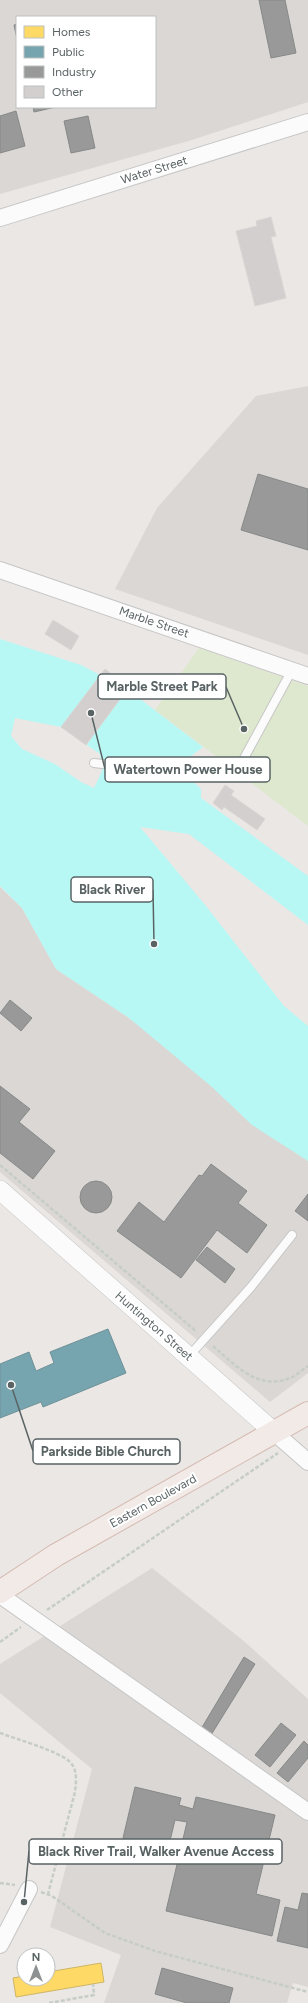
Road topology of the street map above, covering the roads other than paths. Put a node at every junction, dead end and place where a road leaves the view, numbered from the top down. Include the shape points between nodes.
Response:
1 (308, 122) edge
2 (0, 218) edge
3 (0, 570) edge
4 (292, 670) junction
5 (308, 676) edge
6 (94, 763) dead end
7 (0, 1190) edge
8 (292, 1235) dead end
9 (189, 1356) junction
10 (308, 1413) edge
11 (283, 1440) junction
12 (308, 1462) edge
13 (0, 1592) edge
14 (0, 1595) edge
15 (308, 1812) edge
16 (29, 1888) road end
17 (0, 1945) edge

1 - 2 street, Water Street
3 - 4 street, Marble Street
4 - 5 street, Marble Street
4 - 6 lane via 236,773 196,775
7 - 9 street, Huntington Street
8 - 9 lane via 251,1287
9 - 11 street, Huntington Street
10 - 11 main road, Eastern Boulevard
11 - 12 street, Huntington Street
11 - 13 main road, Eastern Boulevard via 56,1555
14 - 15 street
16 - 17 street

